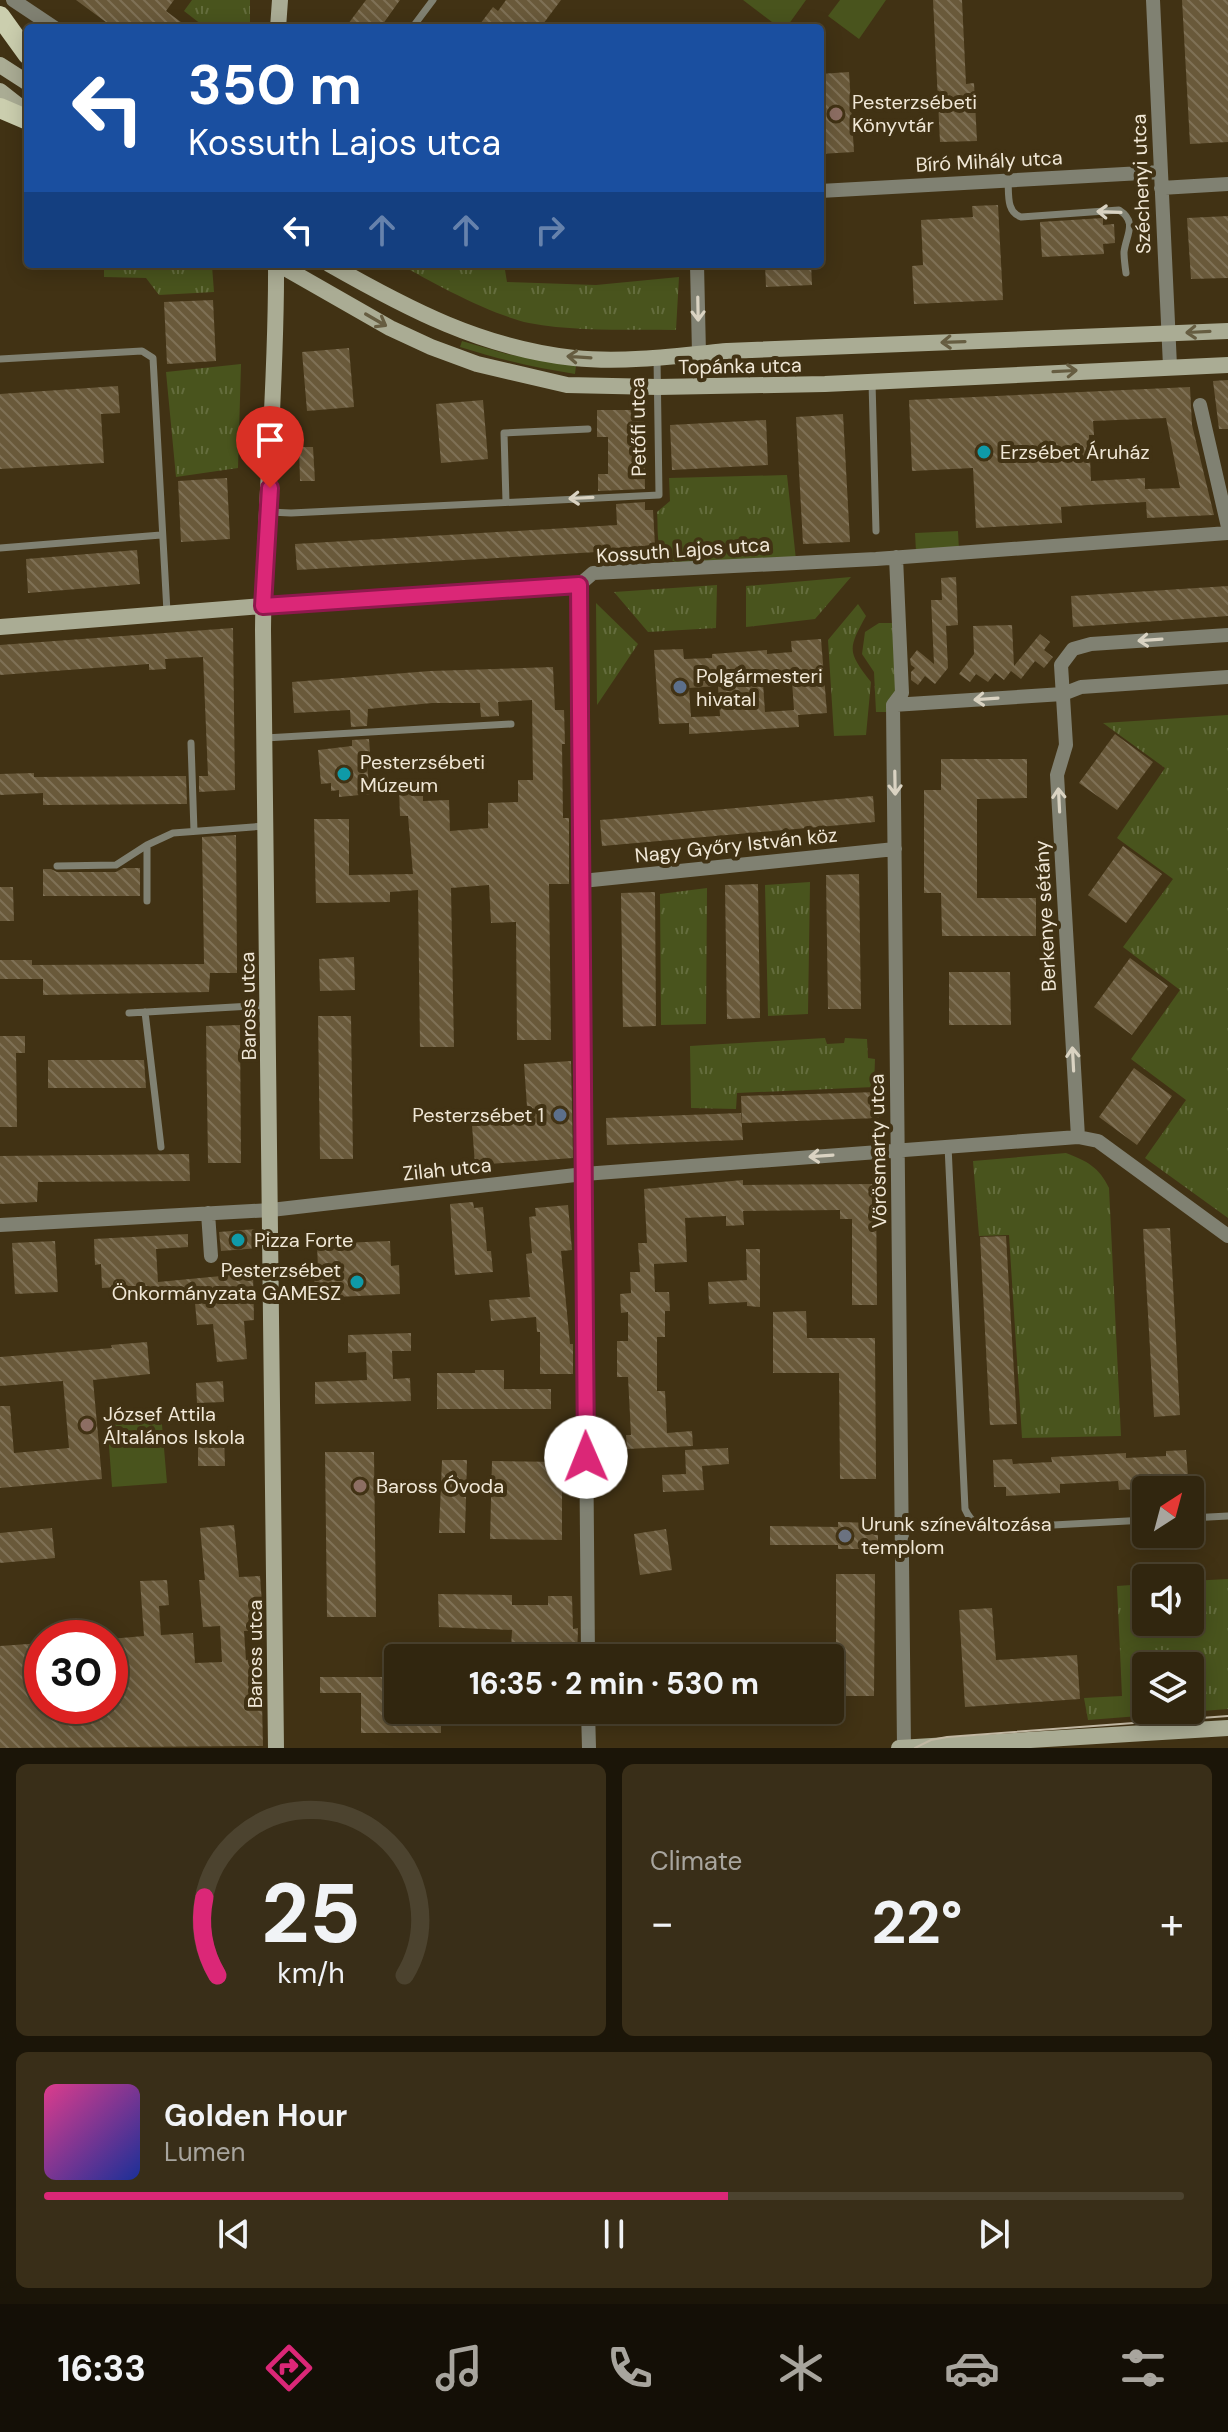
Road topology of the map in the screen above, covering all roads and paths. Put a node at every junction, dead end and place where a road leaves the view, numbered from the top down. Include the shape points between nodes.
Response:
1 (13, 0) edge
2 (280, 0) edge
3 (433, 0) edge
4 (1153, 0) edge
5 (0, 16) edge
6 (49, 24) edge
7 (278, 24) edge
8 (415, 24) edge
9 (24, 49) edge
10 (0, 65) edge
11 (24, 80) edge
12 (0, 91) edge
13 (0, 108) edge
14 (24, 110) edge
15 (24, 118) edge
16 (1160, 172) junction
17 (1008, 180) junction
18 (1228, 184) edge
19 (1161, 188) junction
20 (824, 191) edge
21 (277, 268) edge
22 (284, 268) edge
23 (336, 268) edge
24 (697, 268) edge
25 (1126, 273) dead end
26 (1228, 331) edge
27 (1168, 334) junction
28 (699, 354) junction
29 (657, 358) junction
30 (0, 359) edge
31 (1228, 365) edge
32 (1170, 366) junction
33 (872, 382) junction
34 (658, 387) junction
35 (1200, 405) dead end
36 (588, 429) dead end
37 (506, 502) junction
38 (269, 512) junction
39 (1228, 530) edge
40 (876, 531) dead end
41 (161, 535) junction
42 (0, 548) edge
43 (896, 557) junction
44 (579, 585) junction
45 (263, 606) junction
46 (167, 615) junction
47 (0, 627) edge
48 (1228, 635) edge
49 (1228, 677) edge
50 (1063, 694) junction
51 (893, 705) junction
52 (511, 724) dead end
53 (263, 738) junction
54 (191, 743) dead end
55 (265, 826) junction
56 (194, 831) junction
57 (147, 845) junction
58 (895, 849) junction
59 (57, 866) dead end
60 (582, 881) junction
61 (147, 901) dead end
62 (268, 1005) junction
63 (145, 1012) junction
64 (129, 1013) dead end
65 (1078, 1137) junction
66 (948, 1146) junction
67 (161, 1147) dead end
68 (898, 1150) junction
69 (584, 1174) junction
70 (271, 1210) junction
71 (208, 1213) junction
72 (0, 1225) edge
73 (1228, 1236) edge
74 (211, 1256) dead end
75 (1228, 1516) edge
76 (1204, 1517) edge
77 (1132, 1521) edge
78 (588, 1644) edge
79 (588, 1724) edge
80 (1228, 1728) edge
81 (1069, 1742) edge
82 (276, 1748) edge
83 (589, 1748) edge
84 (902, 1748) edge

1 - 6 street
2 - 7 street
3 - 8 lane
4 - 16 street, Széchenyi utca
5 - 9 main road
10 - 11 street
12 - 14 street
13 - 15 main road
16 - 17 street, Bíró Mihály utca
16 - 19 street, Széchenyi utca
17 - 20 street, Bíró Mihály utca
25 -> 17 lane via 1131,223 1127,216 1119,210 1014,215
18 - 19 street
19 - 27 street, Széchenyi utca
21 - 38 street, Baross utca
22 -> 34 street, Topánka utca via 390,328 477,364 567,385
29 -> 23 street, Topánka utca via 576,358 486,340 453,329
24 -> 28 street
26 -> 27 street, Topánka utca
27 -> 28 street, Topánka utca
27 - 32 street, Széchenyi utca
28 - 29 street, Topánka utca
29 - 34 lane, Petőfi utca
30 - 41 lane via 142,351 153,358
31 - 32 street, Topánka utca
33 -> 32 street, Topánka utca
33 - 34 street, Topánka utca
33 - 40 lane
34 -> 37 lane, Petőfi utca via 659,495
35 - 39 street
36 - 37 lane via 504,433
37 - 38 lane
38 - 45 street, Baross utca
39 - 43 street, Kossuth Lajos utca
41 - 42 lane
41 - 46 lane
43 - 44 street, Kossuth Lajos utca via 593,573
43 - 51 street, Vörösmarty utca via 902,693
44 - 45 street, Kossuth Lajos utca
44 - 60 street
45 - 46 street, Kossuth Lajos utca
45 - 53 street, Baross utca
46 - 47 street, Kossuth Lajos utca
48 -> 50 street, Berkenye sétány via 1073,649 1061,665
49 - 50 street via 1081,687
50 -> 51 street
65 -> 50 street, Berkenye sétány via 1057,775 1066,745
51 -> 58 street, Vörösmarty utca
52 - 53 lane
53 - 55 street, Baross utca
54 - 56 lane
55 - 56 lane
55 - 62 street, Baross utca
56 - 57 lane via 173,833
57 - 59 lane via 116,865
57 - 61 lane
58 - 60 street, Nagy Győry István köz
58 - 68 street, Vörösmarty utca
60 - 69 street
62 - 63 lane
62 - 70 street, Baross utca
63 - 64 lane
63 - 67 lane
65 - 66 street, Zilah utca
65 - 73 street via 1098,1141
66 - 68 street, Zilah utca
66 - 77 lane via 965,1509 970,1520 998,1528
68 -> 69 street, Zilah utca
68 - 84 street, Vörösmarty utca
69 - 70 street, Zilah utca
69 - 78 street
70 - 71 street, Zilah utca
70 - 82 street, Baross utca
71 - 72 street, Zilah utca
71 - 74 street
75 - 76 lane
79 - 83 street
80 - 81 street
81 - 84 street

